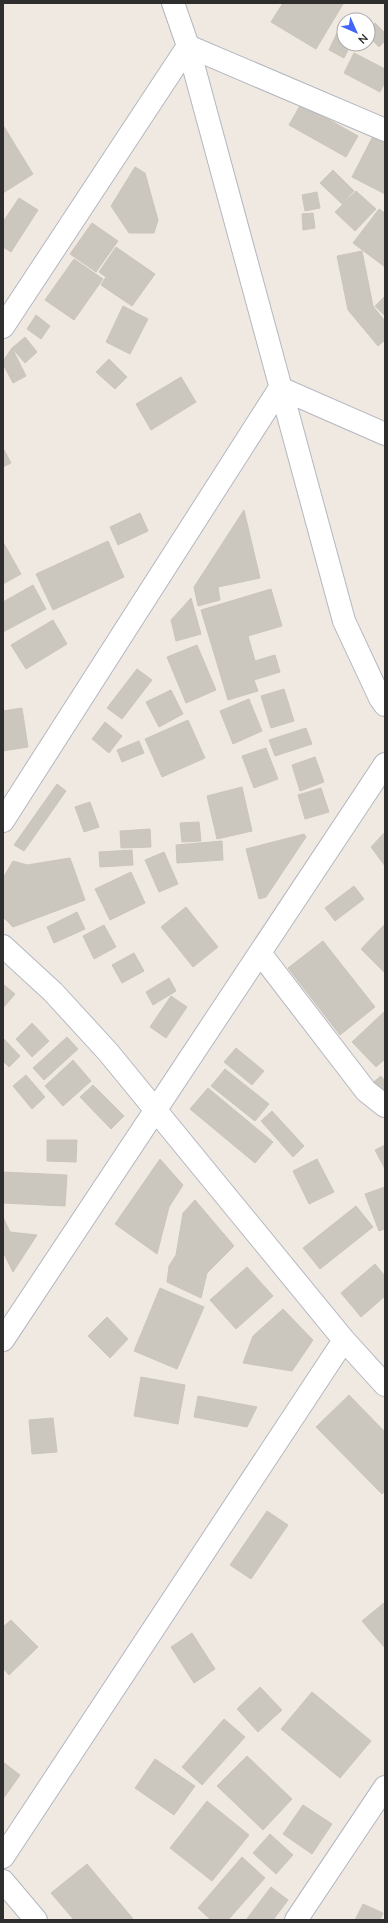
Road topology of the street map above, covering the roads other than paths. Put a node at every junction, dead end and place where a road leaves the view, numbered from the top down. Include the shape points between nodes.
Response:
1 (173, 3) edge
2 (188, 46) junction
3 (385, 130) edge
4 (3, 327) edge
5 (280, 388) junction
6 (385, 434) edge
7 (385, 705) edge
8 (385, 764) edge
9 (3, 821) edge
10 (3, 946) edge
11 (260, 953) junction
12 (385, 1106) edge
13 (156, 1109) junction
14 (3, 1340) edge
15 (344, 1340) junction
16 (385, 1385) edge
17 (385, 1787) edge
18 (3, 1857) edge
19 (3, 1881) edge
20 (36, 1920) edge
21 (296, 1920) edge

1 - 2 street
2 - 3 street
2 - 4 street
2 - 5 street
5 - 6 street
5 - 7 street via 344,621
5 - 9 street
8 - 11 street
10 - 13 street via 53,992
11 - 12 street via 366,1091
11 - 13 street
13 - 14 street
13 - 15 street
15 - 16 street
15 - 18 street
17 - 21 street
19 - 20 street

